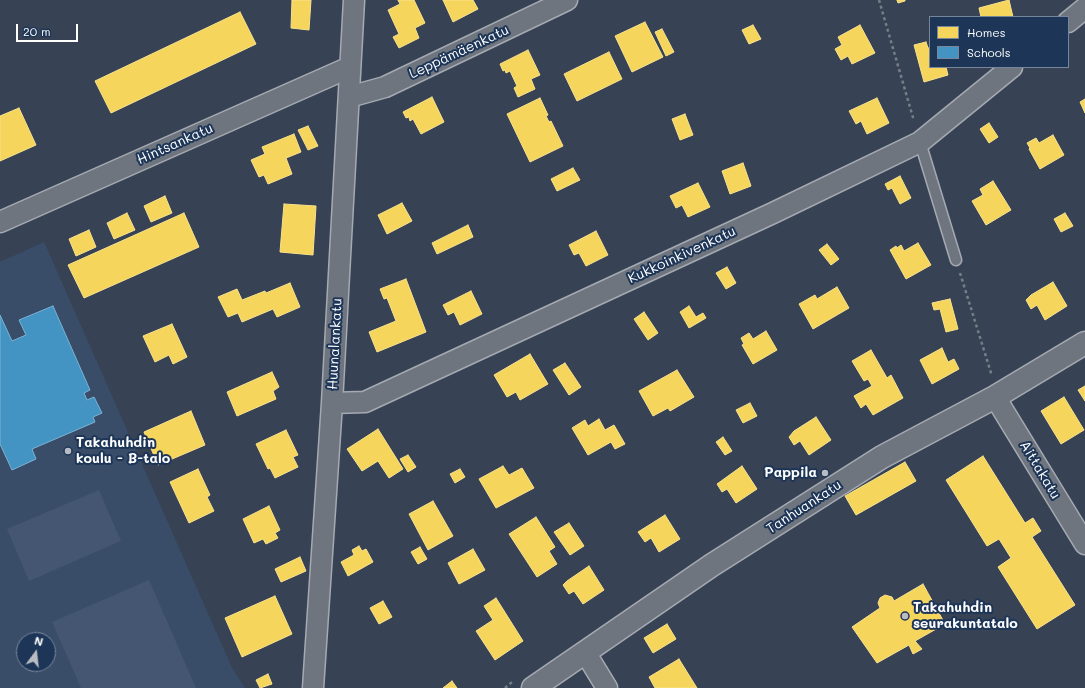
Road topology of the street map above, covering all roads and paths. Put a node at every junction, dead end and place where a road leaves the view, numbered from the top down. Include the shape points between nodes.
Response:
1 (354, 0) edge
2 (567, 0) edge
3 (879, 0) edge
4 (1085, 8) edge
5 (1069, 21) edge
6 (350, 67) junction
7 (1011, 68) edge
8 (349, 97) junction
9 (920, 142) junction
10 (0, 222) edge
11 (956, 260) joint
12 (1085, 343) edge
13 (996, 396) junction
14 (332, 403) junction
15 (1085, 544) edge
16 (585, 652) junction
17 (313, 688) edge
18 (533, 688) edge
19 (607, 688) edge

1 - 6 street, Huunalankatu
2 - 8 street, Leppämäenkatu via 385,87
3 - 9 path
4 - 5 street
6 - 8 street, Huunalankatu
6 - 10 street, Hintsankatu
7 - 9 street, Kukkoinkivenkatu
8 - 14 street, Huunalankatu
9 - 11 lane
9 - 14 street, Kukkoinkivenkatu via 774,213 365,402
11 - 13 path
12 - 13 street, Tanhuankatu
13 - 15 street, Aittakatu
13 - 16 street, Tanhuankatu via 882,456 712,565
14 - 17 street, Huunalankatu
16 - 18 street, Tanhuankatu
16 - 19 street

